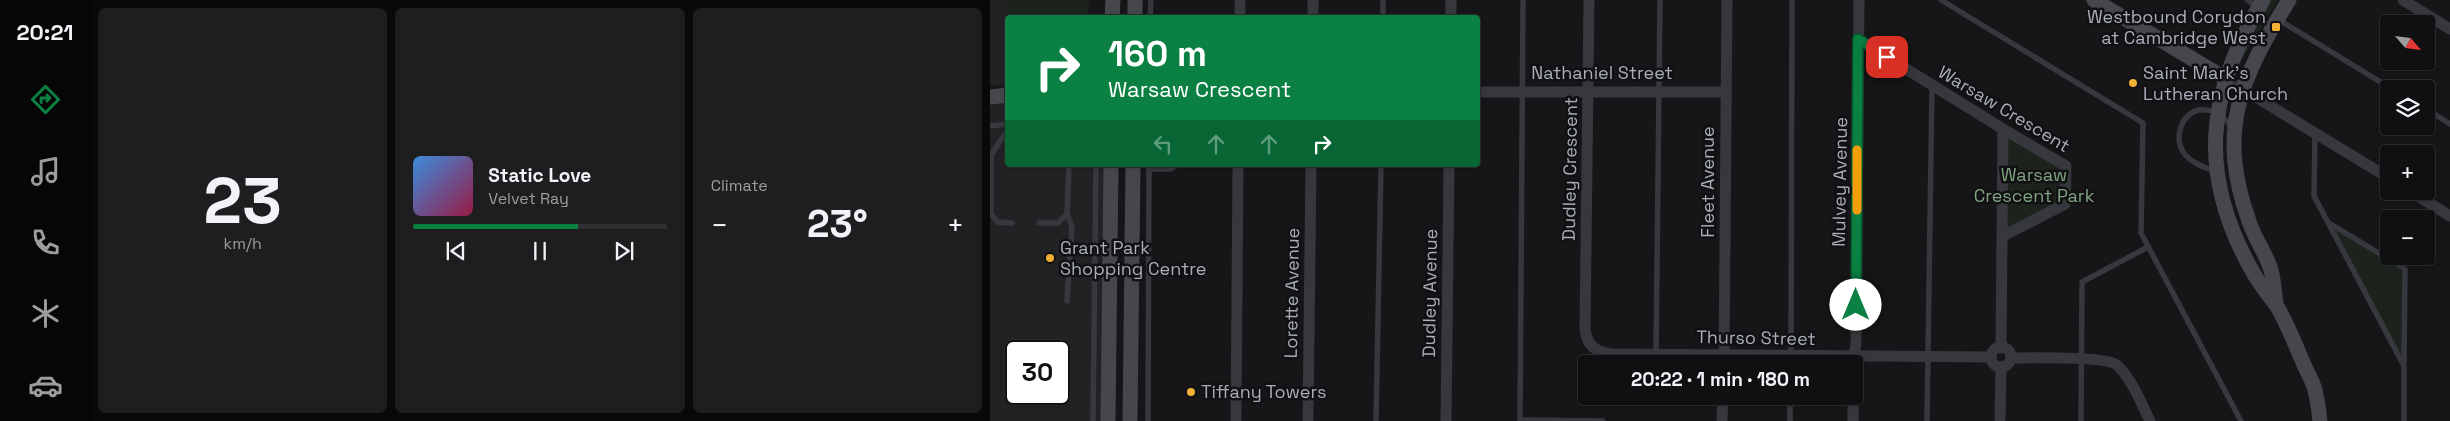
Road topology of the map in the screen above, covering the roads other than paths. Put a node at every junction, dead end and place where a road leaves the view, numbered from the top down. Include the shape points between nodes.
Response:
1 (1113, 0) edge
2 (1135, 0) edge
3 (1151, 0) edge
4 (1240, 0) edge
5 (1313, 0) edge
6 (1383, 0) edge
7 (1451, 0) edge
8 (1523, 0) edge
9 (1589, 0) edge
10 (1660, 0) edge
11 (1727, 0) edge
12 (1792, 0) edge
13 (1859, 0) edge
14 (1941, 0) edge
15 (2094, 0) edge
16 (2289, 0) edge
17 (2403, 0) edge
18 (2257, 2) edge
19 (1112, 15) edge
20 (1135, 15) edge
21 (1150, 15) edge
22 (1240, 15) edge
23 (1313, 15) edge
24 (1383, 15) edge
25 (1451, 15) edge
26 (2278, 19) junction
27 (2450, 29) edge
28 (1858, 39) junction
29 (2226, 79) junction
30 (2380, 82) edge
31 (1932, 86) junction
32 (2242, 89) junction
33 (1480, 92) edge
34 (1522, 92) junction
35 (1588, 92) junction
36 (1658, 92) junction
37 (1726, 92) junction
38 (1005, 95) edge
39 (990, 96) edge
40 (2217, 111) junction
41 (2435, 115) edge
42 (1005, 124) edge
43 (2450, 124) edge
44 (990, 126) edge
45 (2003, 129) junction
46 (2234, 130) junction
47 (2315, 133) junction
48 (1005, 134) edge
49 (1069, 167) edge
50 (1096, 167) edge
51 (1111, 167) edge
52 (1133, 167) edge
53 (1149, 167) edge
54 (1174, 167) edge
55 (1238, 167) edge
56 (1311, 167) edge
57 (1381, 167) edge
58 (1449, 167) edge
59 (2216, 172) junction
60 (2380, 173) edge
61 (2424, 200) edge
62 (1067, 214) junction
63 (2450, 216) edge
64 (2327, 222) junction
65 (1012, 223) dead end
66 (1039, 223) dead end
67 (2003, 236) junction
68 (2148, 247) junction
69 (1067, 301) dead end
70 (2277, 307) junction
71 (1587, 339) joint
72 (2001, 348) junction
73 (1656, 354) junction
74 (1670, 355) edge
75 (1724, 355) edge
76 (1791, 355) edge
77 (1854, 355) edge
78 (1928, 358) junction
79 (1991, 358) junction
80 (2010, 358) junction
81 (1863, 360) edge
82 (2082, 360) junction
83 (2404, 366) junction
84 (2001, 367) junction
85 (1723, 405) edge
86 (1790, 405) edge
87 (1853, 405) edge
88 (1520, 420) edge
89 (1093, 421) edge
90 (1108, 421) edge
91 (1130, 421) edge
92 (1148, 421) edge
93 (1236, 421) edge
94 (1308, 421) edge
95 (1376, 421) edge
96 (1446, 421) edge
97 (1602, 421) edge
98 (1722, 421) edge
99 (1790, 421) edge
100 (1853, 421) edge
101 (1927, 421) edge
102 (2000, 421) edge
103 (2081, 421) edge
104 (2150, 421) edge
105 (2241, 421) edge
106 (2320, 421) edge
107 (2404, 421) edge

1 - 19 main road
2 - 20 main road
3 - 21 lane
4 - 22 street
5 - 23 street
6 - 24 lane
7 - 25 street
8 - 34 lane
9 - 35 street, Dudley Crescent
10 - 36 lane
11 - 37 street, Fleet Avenue
12 - 76 lane
13 - 28 street, Mulvey Avenue
14 - 68 lane via 2143,123 2141,233
15 - 29 main road
16 - 26 main road
17 - 27 street
18 - 29 main road
26 - 30 lane
26 - 32 main road
28 - 31 street, Warsaw Crescent
28 - 77 street, Mulvey Avenue
29 - 32 street
29 - 40 main road
31 - 45 street, Warsaw Crescent
31 - 78 lane
32 - 46 main road
32 - 47 street
33 - 34 street, Nathaniel Street
34 - 35 street, Nathaniel Street
34 - 88 lane
35 - 36 street, Nathaniel Street
35 - 71 street, Dudley Crescent
36 - 37 street, Nathaniel Street
36 - 73 lane
37 - 75 street, Fleet Avenue
38 - 39 main road
40 - 46 lane
40 - 59 main road
40 - 59 lane via 2198,110 2187,116 2179,131 2184,153 2198,165
41 - 43 lane
42 - 44 lane
45 - 67 street
45 - 67 street, Warsaw Crescent via 2066,166 2065,204
46 - 70 main road via 2234,169 2249,222 2270,268
47 - 60 street
47 - 64 lane via 2314,196
48 - 65 lane via 991,155 991,214 998,222
49 - 62 lane
50 - 89 lane
51 - 90 main road
52 - 91 main road
53 - 54 lane
53 - 92 lane
55 - 93 street
56 - 94 street, Lorette Avenue
57 - 95 lane
58 - 96 street, Dudley Avenue
59 - 70 main road via 2232,229 2254,275
61 - 63 street
62 - 66 lane via 1058,223
62 - 69 lane via 1072,226
64 - 83 lane
64 - 83 lane via 2405,269
67 - 72 street
68 - 82 lane via 2082,282
68 - 105 lane
70 - 106 main road via 2316,393
71 - 73 street, Thurso Street via 1605,354
72 - 79 street via 1995,350
72 - 80 street via 2007,350
73 - 74 street, Thurso Street
78 - 79 street, Thurso Street
78 - 81 street, Thurso Street
78 - 101 lane
79 - 84 street
80 - 82 street
80 - 84 street
82 - 103 lane
82 - 104 street via 2108,360 2115,364 2129,381
83 - 107 lane
84 - 102 street
85 - 98 street
86 - 99 lane
87 - 100 street
88 - 97 lane

